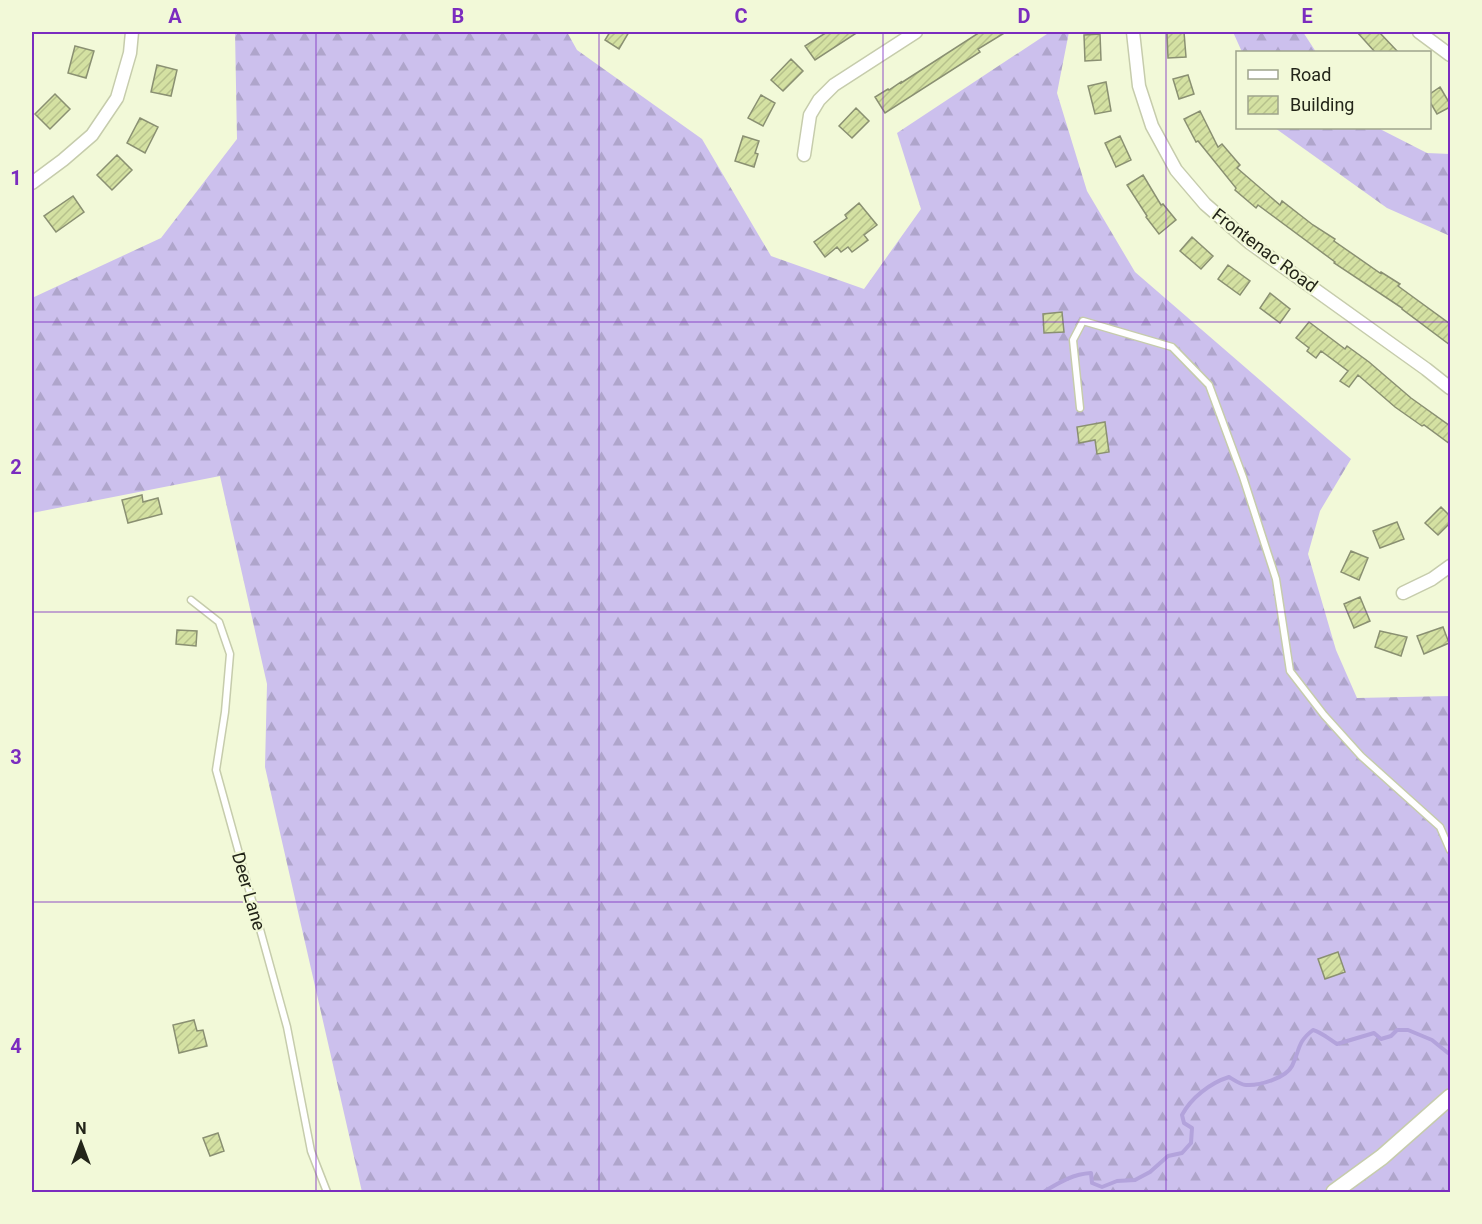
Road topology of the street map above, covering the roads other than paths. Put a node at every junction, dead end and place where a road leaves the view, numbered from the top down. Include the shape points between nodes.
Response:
1 (132, 32) edge
2 (916, 32) edge
3 (1133, 32) edge
4 (1419, 32) edge
5 (1450, 55) edge
6 (804, 155) dead end
7 (32, 183) edge
8 (1450, 388) edge
9 (1080, 408) dead end
10 (1450, 566) edge
11 (1403, 593) dead end
12 (191, 600) dead end
13 (1450, 850) edge
14 (1450, 1097) edge
15 (327, 1192) edge
16 (1334, 1192) edge

1 - 7 street via 117,98 92,135
2 - 6 street via 834,84 819,100 810,115
3 - 8 street, Frontenac Road via 1139,86 1152,126 1176,170 1205,204 1250,243
4 - 5 street
9 - 13 lane via 1073,340 1083,321 1172,347 1209,385 1276,579 1290,671 1361,756 1440,827
10 - 11 street
12 - 15 lane, Deer Lane via 219,622 230,654 216,770 287,1027 311,1151
14 - 16 street via 1382,1157

